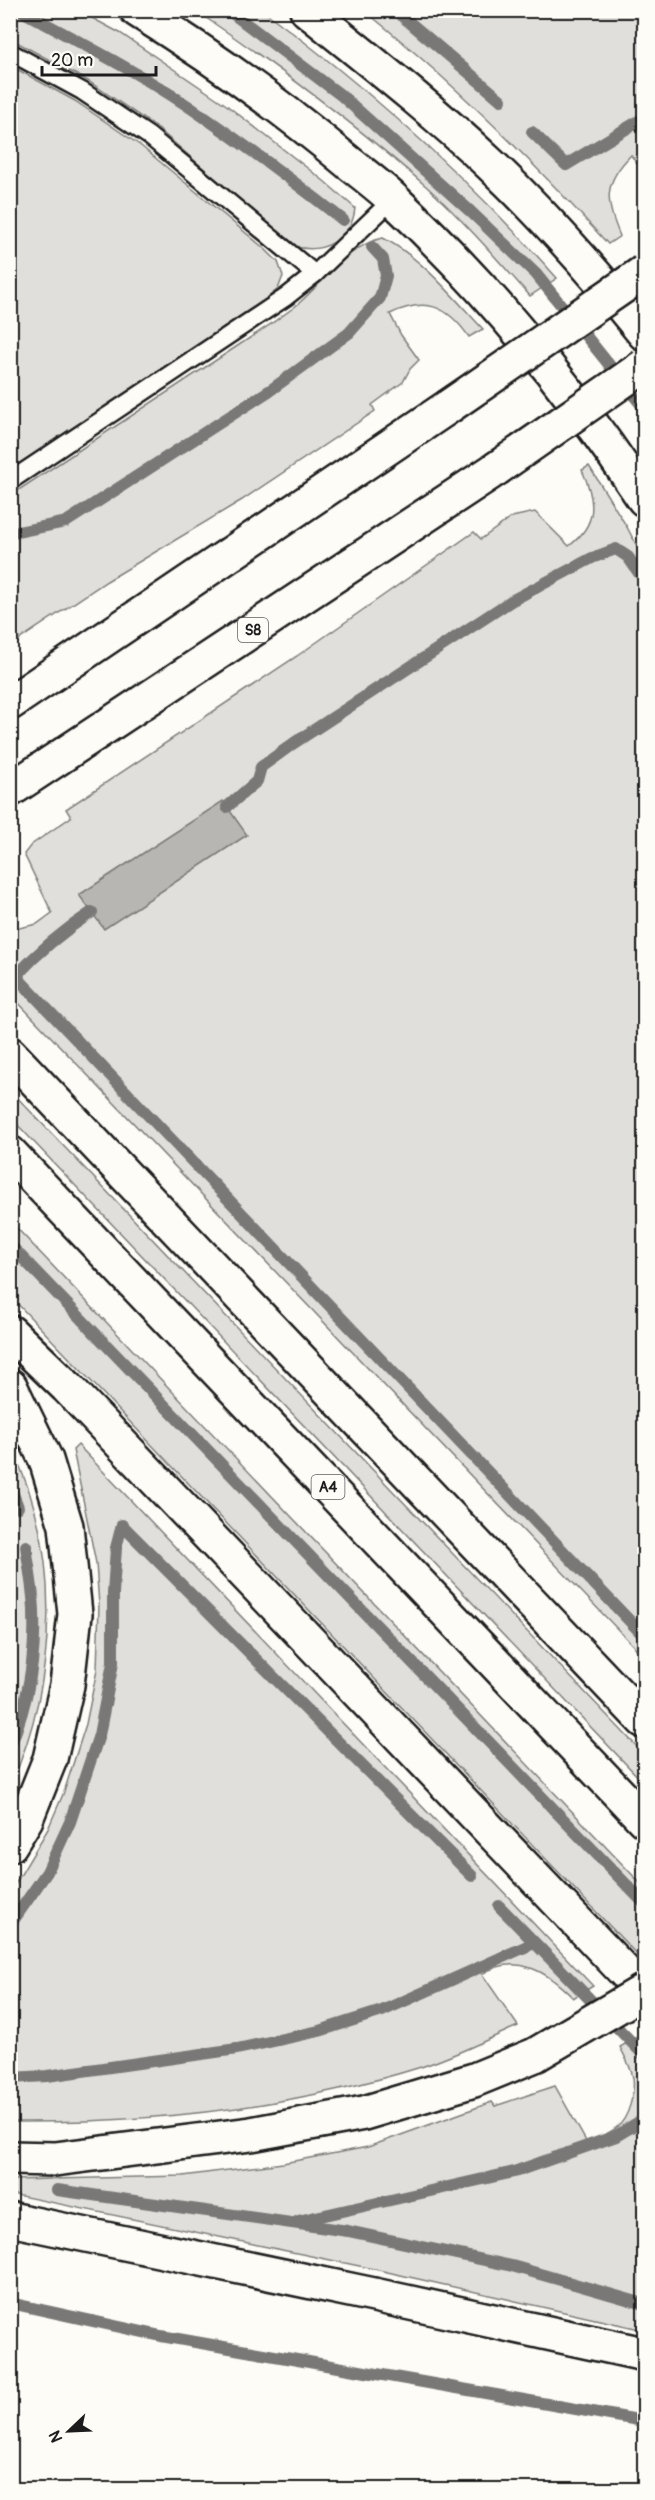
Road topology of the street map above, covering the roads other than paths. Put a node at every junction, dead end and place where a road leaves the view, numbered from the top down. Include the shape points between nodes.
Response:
1 (137, 10) edge
2 (307, 10) edge
3 (10, 52) edge
4 (393, 199) junction
5 (645, 272) edge
6 (315, 274) junction
7 (645, 333) edge
8 (645, 366) edge
9 (10, 481) edge
10 (645, 498) edge
11 (10, 703) edge
12 (10, 790) edge
13 (10, 1054) edge
14 (10, 1153) edge
15 (10, 1332) edge
16 (10, 1386) edge
17 (645, 1720) edge
18 (645, 1820) edge
19 (10, 1845) edge
20 (645, 1992) edge
21 (10, 2158) edge
22 (10, 2219) edge
23 (645, 2354) edge

1 - 4 highway via 261,94
2 - 7 highway via 490,164
3 - 6 lane via 82,91 149,136
4 - 6 lane
4 - 10 highway via 507,317
5 - 11 highway, bridge
6 - 9 lane
8 - 12 highway, S8, bridge
13 - 17 highway
14 - 18 highway, A4
15 - 20 highway via 76,1396
16 - 19 highway via 46,1460 66,1526 75,1614 67,1685 50,1759 26,1819
20 - 21 highway, bridge via 535,2055 474,2080 364,2113 240,2135 55,2159
22 - 23 highway

